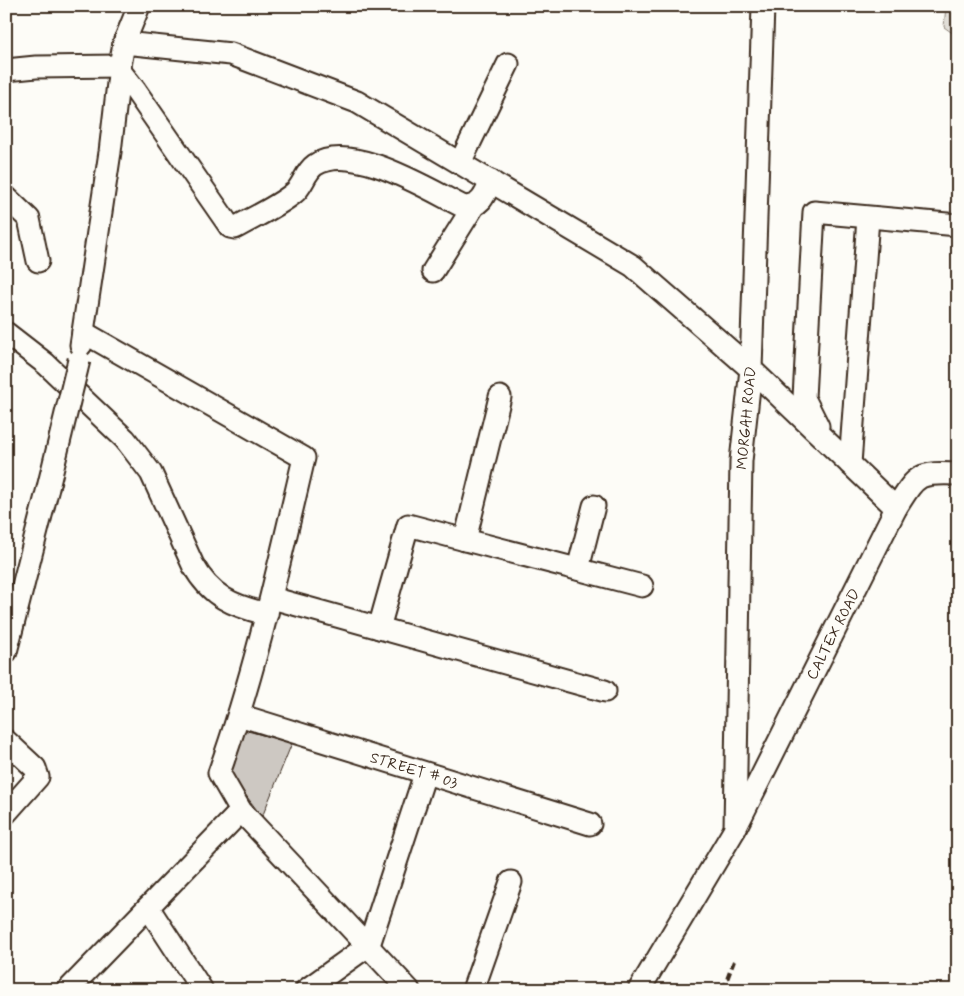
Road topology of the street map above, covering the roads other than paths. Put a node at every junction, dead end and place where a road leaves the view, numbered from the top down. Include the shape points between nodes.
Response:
1 (139, 6) edge
2 (763, 6) edge
3 (124, 43) junction
4 (508, 64) dead end
5 (120, 69) junction
6 (6, 70) edge
7 (460, 163) junction
8 (491, 181) junction
9 (6, 197) edge
10 (473, 207) junction
11 (868, 218) junction
12 (958, 225) edge
13 (38, 261) dead end
14 (433, 271) dead end
15 (83, 332) junction
16 (6, 333) edge
17 (751, 369) junction
18 (500, 397) dead end
19 (825, 440) junction
20 (850, 464) junction
21 (958, 474) edge
22 (594, 506) dead end
23 (896, 508) junction
24 (465, 540) junction
25 (578, 570) junction
26 (642, 586) dead end
27 (270, 606) junction
28 (379, 628) junction
29 (6, 652) edge
30 (604, 692) dead end
31 (240, 715) junction
32 (6, 742) edge
33 (425, 774) junction
34 (241, 810) junction
35 (6, 813) edge
36 (590, 824) dead end
37 (735, 829) junction
38 (512, 882) dead end
39 (148, 907) junction
40 (368, 945) junction
41 (68, 990) edge
42 (202, 990) edge
43 (306, 990) edge
44 (410, 990) edge
45 (473, 990) edge
46 (639, 990) edge

1 - 3 street
2 - 17 street, MORGAH ROAD
3 - 5 street
3 - 7 street via 231,54 357,102
4 - 7 street
5 - 6 street via 36,67
5 - 10 street via 230,227 235,228 296,192 306,174 326,159 359,160 464,207
5 - 15 street
7 - 8 street
8 - 10 street via 482,201
8 - 17 street via 634,266
9 - 13 street via 28,219
10 - 14 street
11 - 12 street
11 - 19 street via 814,212 804,398
11 - 20 street
15 - 27 street via 304,458
15 - 29 street, bridge via 79,360
16 - 27 street via 46,364 125,439 151,473 193,565 212,591 238,607
17 - 19 street
17 - 37 street, MORGAH ROAD via 741,461
18 - 24 street
19 - 20 street
20 - 23 street
21 - 23 street, CALTEX ROAD via 932,473 914,481
22 - 25 street
23 - 37 street, CALTEX ROAD
24 - 25 street
24 - 28 street via 408,525
25 - 26 street
27 - 28 street
27 - 31 street
28 - 30 street
31 - 33 street, STREET # 03
31 - 34 street via 219,773
32 - 35 street via 35,768 38,777
33 - 36 street, STREET # 03
33 - 40 street
34 - 39 street
34 - 40 street
37 - 46 street, CALTEX ROAD
38 - 45 street
39 - 41 street
39 - 42 street
40 - 43 street
40 - 44 street

